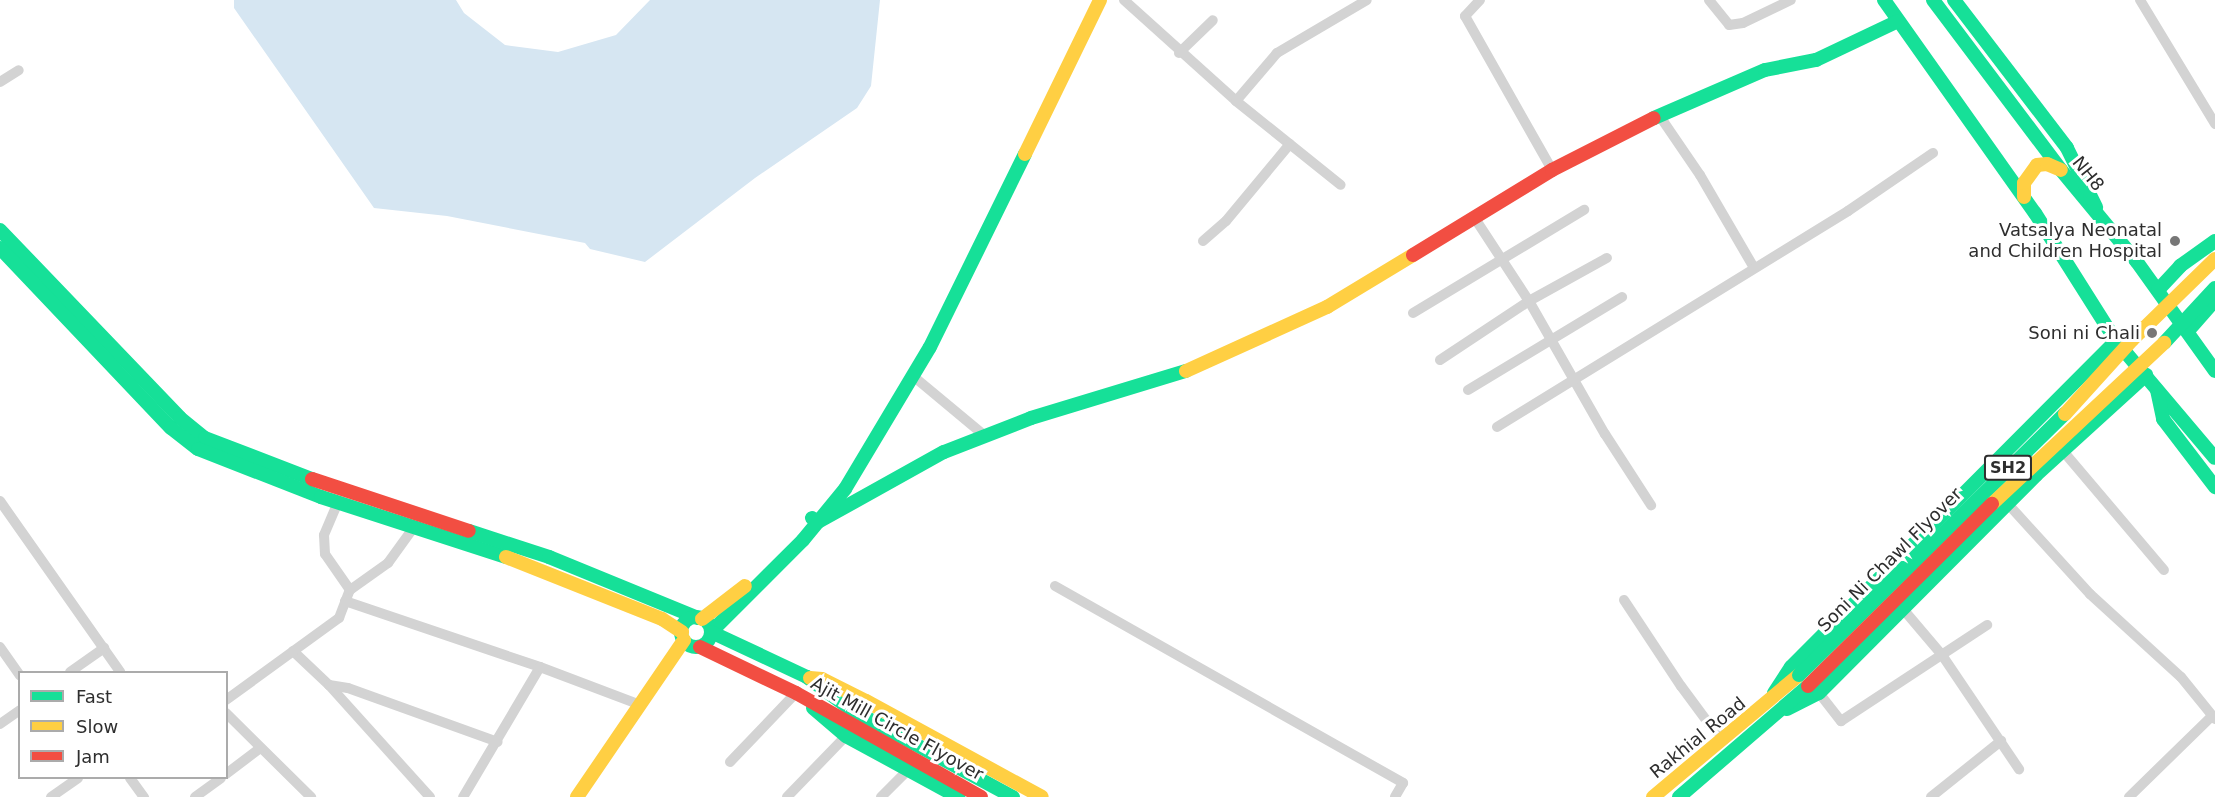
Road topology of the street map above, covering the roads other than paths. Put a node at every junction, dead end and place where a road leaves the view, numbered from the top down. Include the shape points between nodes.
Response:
1 (1091, 0) edge
2 (1100, 0) edge
3 (1124, 0) edge
4 (1367, 0) edge
5 (1480, 0) edge
6 (1709, 0) edge
7 (1791, 0) edge
8 (1884, 0) edge
9 (1933, 0) edge
10 (1954, 0) edge
11 (2140, 0) edge
12 (1213, 20) dead end
13 (1898, 21) junction
14 (1179, 53) junction
15 (19, 70) dead end
16 (0, 81) edge
17 (1236, 101) junction
18 (1659, 115) junction
19 (2215, 124) edge
20 (1290, 144) junction
21 (1933, 153) dead end
22 (1552, 170) junction
23 (2061, 171) junction
24 (1341, 185) dead end
25 (2024, 197) junction
26 (1584, 210) dead end
27 (1474, 217) junction
28 (2103, 221) junction
29 (0, 230) edge
30 (1203, 241) dead end
31 (2215, 241) edge
32 (0, 248) edge
33 (1607, 258) dead end
34 (1503, 259) junction
35 (2215, 259) edge
36 (1754, 266) junction
37 (2215, 288) edge
38 (2158, 290) junction
39 (1622, 297) dead end
40 (2215, 300) edge
41 (1529, 301) junction
42 (1413, 313) dead end
43 (2188, 331) junction
44 (1551, 338) junction
45 (2116, 341) junction
46 (2201, 350) junction
47 (1440, 360) dead end
48 (2215, 360) edge
49 (2215, 371) edge
50 (2146, 375) junction
51 (913, 376) junction
52 (1574, 380) junction
53 (1468, 390) dead end
54 (2157, 390) junction
55 (1497, 427) dead end
56 (985, 436) junction
57 (2063, 451) junction
58 (2215, 458) edge
59 (2215, 487) edge
60 (0, 501) edge
61 (338, 502) junction
62 (2008, 504) junction
63 (1651, 505) dead end
64 (4, 515) edge
65 (815, 520) junction
66 (414, 527) junction
67 (2164, 570) dead end
68 (1055, 586) dead end
69 (350, 590) junction
70 (1624, 600) dead end
71 (345, 602) junction
72 (1903, 609) junction
73 (700, 618) junction
74 (1987, 625) dead end
75 (711, 632) junction
76 (689, 641) junction
77 (0, 647) edge
78 (104, 648) junction
79 (293, 651) junction
80 (1942, 655) junction
81 (540, 667) junction
82 (71, 671) edge
83 (119, 671) edge
84 (18, 673) edge
85 (807, 677) junction
86 (329, 685) junction
87 (1809, 685) junction
88 (796, 693) junction
89 (228, 699) edge
90 (638, 704) junction
91 (1770, 710) junction
92 (18, 711) edge
93 (228, 715) edge
94 (2214, 717) edge
95 (0, 724) edge
96 (846, 736) junction
97 (1725, 739) junction
98 (2001, 741) junction
99 (498, 742) junction
100 (259, 749) junction
101 (730, 762) dead end
102 (2019, 769) dead end
103 (909, 770) junction
104 (228, 772) edge
105 (75, 779) edge
106 (131, 779) edge
107 (218, 779) edge
108 (959, 792) edge
109 (51, 797) edge
110 (144, 797) edge
111 (195, 797) edge
112 (311, 797) edge
113 (430, 797) edge
114 (464, 797) edge
115 (577, 797) edge
116 (587, 797) edge
117 (787, 797) edge
118 (880, 797) edge
119 (981, 797) edge
120 (1013, 797) edge
121 (1042, 797) edge
122 (1395, 797) edge
123 (1653, 797) edge
124 (1679, 797) edge
125 (1931, 797) edge
126 (2128, 797) edge

1 - 65 main road via 923,343
2 - 51 main road
3 - 14 street
4 - 17 street via 1277,53
5 - 22 street via 1465,16
6 - 7 street via 1729,25 1743,23
8 - 13 main road
9 - 23 main road, NH8
10 - 28 main road via 2067,148
11 - 19 street
12 - 14 street
13 - 18 main road via 1816,60 1765,70
13 - 25 main road
14 - 17 street
15 - 16 street
17 - 20 street
18 - 22 main road
18 - 36 street
20 - 24 street
20 - 30 street via 1226,220
21 - 36 street via 1848,212
22 - 27 main road
23 - 25 main road via 2047,164 2037,165 2024,183
23 - 28 main road, NH8
25 - 45 main road
26 - 34 street
27 - 34 street
27 - 56 main road via 1327,307 1232,351 1164,380 1031,418
28 - 38 main road, NH8
29 - 73 main road via 180,418 205,438 325,484 549,557
31 - 38 main road via 2180,266
32 - 61 main road via 171,428 198,449
33 - 41 street
34 - 41 street
34 - 42 street
35 - 87 main road, Soni Ni Chawl Flyover / SH2, bridge via 2132,340
36 - 52 street
37 - 87 main road, Soni Ni Chawl Flyover / SH2, bridge via 2148,361 2046,450
38 - 43 main road, NH8
39 - 44 street
40 - 43 main road
41 - 44 street
41 - 47 street
43 - 46 main road, NH8
44 - 52 street
44 - 53 street
45 - 50 main road
45 - 91 main road via 2096,366 1791,667
46 - 48 main road
46 - 49 main road, NH8
50 - 54 main road
50 - 57 main road
51 - 56 street
51 - 65 main road via 845,489
52 - 55 street
52 - 63 street
54 - 58 main road
54 - 59 main road via 2163,419
56 - 65 main road via 934,457
57 - 62 main road
57 - 67 street
60 - 64 street
61 - 66 main road
61 - 69 street via 324,535 325,554
62 - 72 main road
62 - 94 street via 2090,594 2181,677
64 - 78 street
65 - 73 main road via 737,593
65 - 75 main road
66 - 69 street via 388,563
66 - 76 main road via 613,596 662,619
68 - 122 street via 1403,783
69 - 71 street
70 - 97 street via 1688,695
71 - 79 street via 339,618
71 - 81 street
72 - 80 street
72 - 87 main road
73 - 75 main road
73 - 76 main road via 687,621
74 - 80 street
75 - 76 main road via 708,641
75 - 85 main road
76 - 88 main road
76 - 90 main road
76 - 116 main road
77 - 84 street
78 - 82 street
78 - 83 street
79 - 86 street
79 - 89 street
80 - 87 street via 1841,721
80 - 98 street
81 - 90 street
81 - 99 street
85 - 120 main road, Ajit Mill Circle Flyover via 852,710
85 - 121 main road via 822,679 866,701
86 - 99 street via 348,688
86 - 113 street
87 - 91 main road, Soni Ni Chawl Flyover / SH2
88 - 96 main road
88 - 101 street
88 - 108 main road, Ajit Mill Circle Flyover
90 - 115 main road
91 - 97 main road, Rakhial Road / SH2
91 - 124 main road, Rakhial Road / SH2 via 1736,752
92 - 95 street
93 - 100 street
94 - 126 street
96 - 103 main road
96 - 117 street
97 - 123 main road, Rakhial Road / SH2
98 - 102 street
98 - 125 street
99 - 114 street
100 - 104 street
100 - 112 street
103 - 108 main road
103 - 118 street
105 - 109 street
106 - 110 street
107 - 111 street
108 - 119 main road, Ajit Mill Circle Flyover

